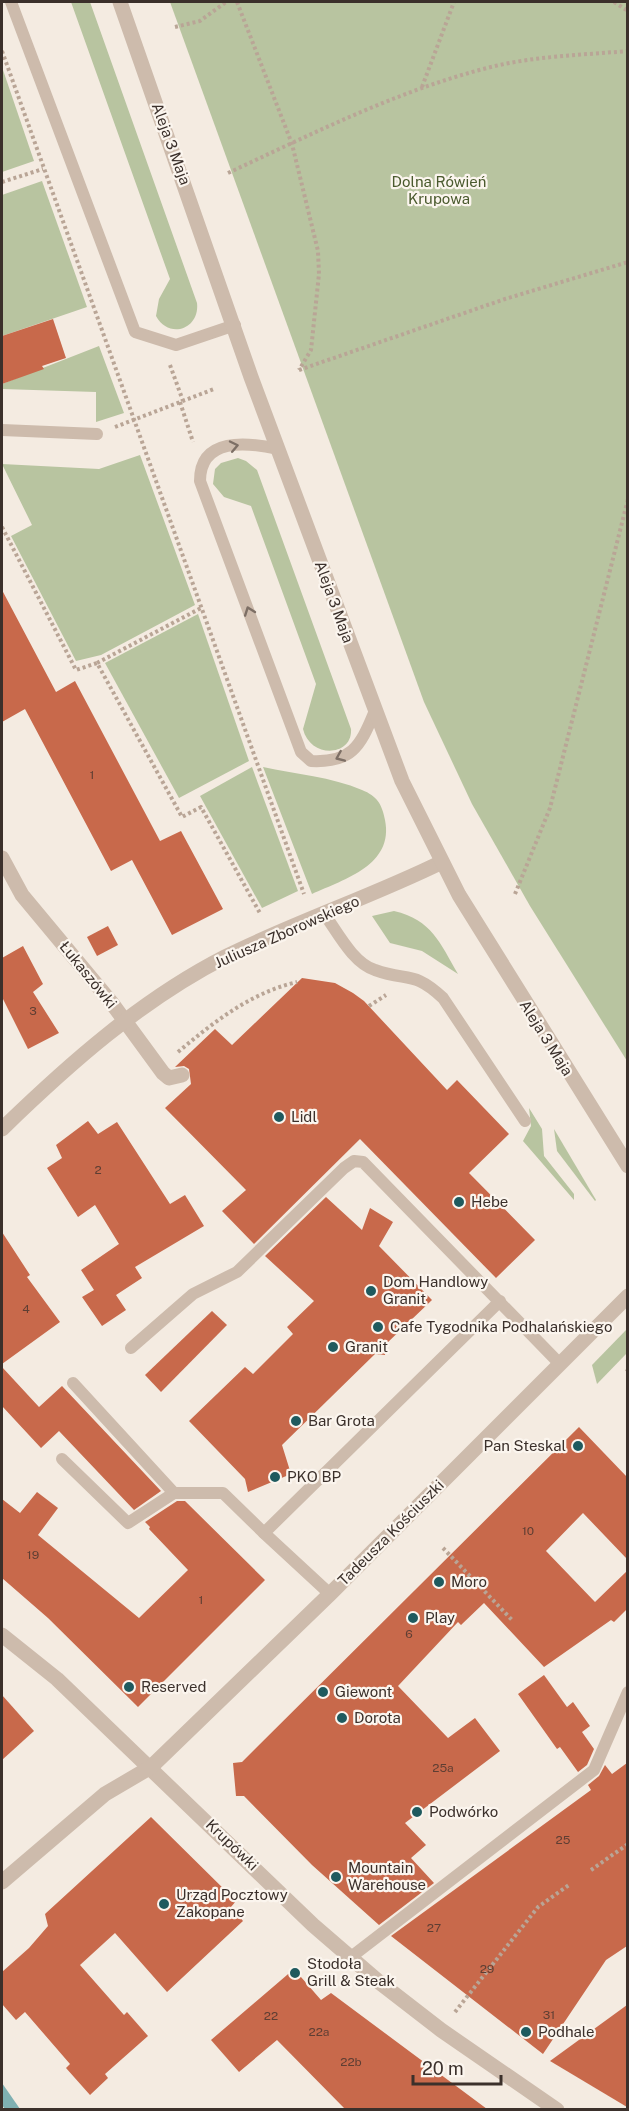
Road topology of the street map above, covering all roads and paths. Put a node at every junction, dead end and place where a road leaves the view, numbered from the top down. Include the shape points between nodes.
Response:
1 (11, 2) edge
2 (120, 2) edge
3 (226, 2) edge
4 (237, 2) edge
5 (454, 2) edge
6 (614, 2) edge
7 (627, 11) edge
8 (175, 27) dead end
9 (2, 51) edge
10 (627, 51) edge
11 (422, 87) junction
12 (292, 144) junction
13 (44, 169) junction
14 (228, 174) dead end
15 (2, 182) edge
16 (627, 262) edge
17 (235, 325) junction
18 (161, 340) junction
19 (214, 389) dead end
20 (182, 402) junction
21 (134, 420) junction
22 (2, 430) edge
23 (97, 434) dead end
24 (278, 449) junction
25 (200, 466) junction
26 (627, 499) edge
27 (2, 527) edge
28 (201, 608) junction
29 (97, 663) junction
30 (374, 713) junction
31 (2, 858) edge
32 (442, 862) junction
33 (304, 894) dead end
34 (515, 894) dead end
35 (261, 915) dead end
36 (325, 915) junction
37 (297, 982) dead end
38 (125, 1022) junction
39 (174, 1055) dead end
40 (182, 1075) dead end
41 (525, 1121) dead end
42 (2, 1128) edge
43 (627, 1166) edge
44 (627, 1296) edge
45 (500, 1301) junction
46 (131, 1348) dead end
47 (559, 1363) junction
48 (73, 1383) dead end
49 (62, 1459) dead end
50 (174, 1493) junction
51 (264, 1533) junction
52 (443, 1548) dead end
53 (330, 1594) junction
54 (512, 1620) dead end
55 (2, 1635) edge
56 (627, 1692) edge
57 (151, 1767) junction
58 (627, 1844) edge
59 (591, 1870) dead end
60 (2, 1882) edge
61 (569, 1885) dead end
62 (351, 1957) junction
63 (467, 1996) dead end
64 (557, 2109) edge

1 - 18 lane via 135,332
2 - 17 street, Aleja 3 Maja
3 - 8 path via 200,21
4 - 12 path
5 - 11 path
6 - 7 path
9 - 13 path
10 - 11 path via 492,66
11 - 12 path
12 - 14 path
12 - 16 path via 319,262 311,350 299,370 505,299
13 - 15 path
13 - 21 path
17 - 18 lane via 176,345
17 - 24 street, Aleja 3 Maja
18 - 20 path
19 - 20 path
20 - 21 path
20 - 25 path
21 - 28 path
22 - 23 lane
25 -> 24 lane via 211,452 238,443
24 - 30 street, Aleja 3 Maja
30 -> 25 lane via 357,747 343,759 311,761 301,752 200,481
26 - 34 path via 550,808
27 - 29 path via 76,670
28 - 29 path
28 - 33 path
29 - 35 path via 182,817 201,807
30 - 32 street, Aleja 3 Maja
31 - 38 street, Łukaszówki via 22,895
32 - 36 street, Juliusza Zborowskiego
32 - 43 street, Aleja 3 Maja via 524,1003
36 - 38 street, Juliusza Zborowskiego via 225,957
36 - 41 lane via 360,961 374,970 413,977 443,998
37 - 39 path via 269,990 216,1019
38 - 40 street, Łukaszówki via 163,1073 169,1078
38 - 42 street, Juliusza Zborowskiego via 82,1055
44 - 47 street, Tadeusza Kościuszki
45 - 46 lane via 363,1162 354,1161 237,1272 193,1294
45 - 47 lane
45 - 51 lane
47 - 53 street, Tadeusza Kościuszki
48 - 50 lane
49 - 50 lane via 128,1523
50 - 51 lane via 223,1493
51 - 53 lane
52 - 54 path
53 - 57 street, Tadeusza Kościuszki
55 - 57 street, Krupówki via 57,1679
56 - 62 lane via 594,1770
57 - 60 street, Tadeusza Kościuszki via 105,1794
57 - 62 street, Krupówki
58 - 59 path
61 - 63 path via 538,1907
62 - 64 street, Krupówki via 441,2030

